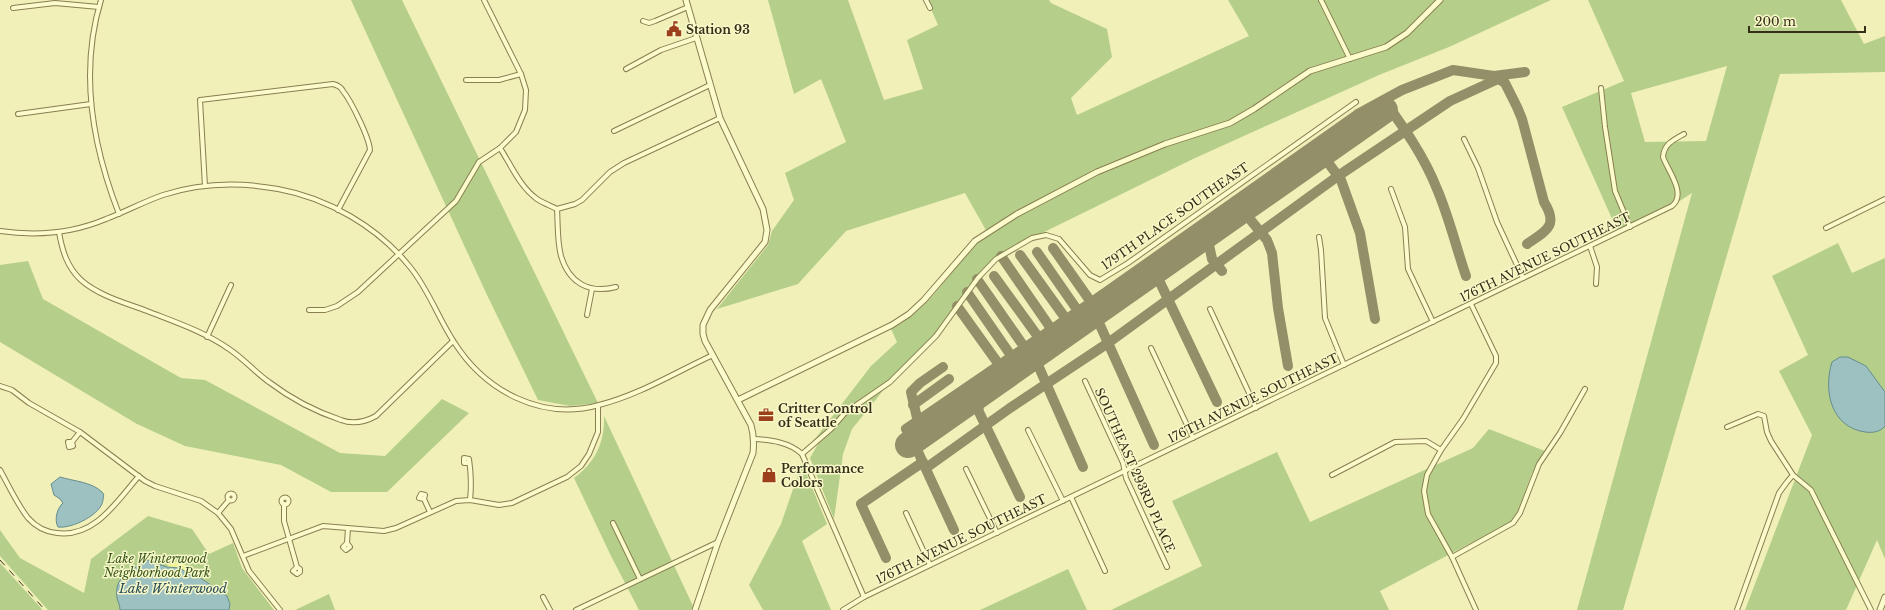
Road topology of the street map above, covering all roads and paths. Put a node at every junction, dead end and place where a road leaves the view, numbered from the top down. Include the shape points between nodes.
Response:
1 (101, 0) edge
2 (484, 0) edge
3 (686, 0) edge
4 (926, 0) edge
5 (1321, 0) edge
6 (1440, 0) edge
7 (688, 6) junction
8 (99, 7) junction
9 (13, 8) dead end
10 (930, 8) dead end
11 (643, 21) dead end
12 (696, 38) junction
13 (1350, 59) junction
14 (626, 69) dead end
15 (521, 74) junction
16 (466, 80) dead end
17 (710, 86) junction
18 (1601, 88) dead end
19 (1356, 102) dead end
20 (91, 104) junction
21 (18, 114) dead end
22 (720, 118) junction
23 (614, 131) dead end
24 (1684, 134) dead end
25 (1464, 139) dead end
26 (500, 148) junction
27 (205, 186) junction
28 (1391, 189) dead end
29 (1885, 198) edge
30 (557, 209) junction
31 (338, 210) junction
32 (119, 214) junction
33 (1630, 227) junction
34 (1826, 228) dead end
35 (0, 231) edge
36 (59, 232) junction
37 (1319, 237) dead end
38 (1590, 246) junction
39 (398, 253) junction
40 (1523, 278) junction
41 (1596, 284) dead end
42 (231, 285) dead end
43 (616, 287) dead end
44 (592, 289) junction
45 (1471, 304) junction
46 (1210, 309) dead end
47 (309, 310) dead end
48 (586, 315) dead end
49 (1433, 322) junction
50 (207, 337) junction
51 (453, 341) junction
52 (1150, 348) dead end
53 (712, 354) junction
54 (1344, 365) junction
55 (1085, 381) dead end
56 (0, 386) edge
57 (1585, 389) dead end
58 (738, 400) junction
59 (598, 406) junction
60 (1256, 408) junction
61 (1727, 427) dead end
62 (1028, 430) dead end
63 (80, 432) junction
64 (1193, 438) junction
65 (754, 439) junction
66 (72, 442) dead end
67 (1441, 450) junction
68 (802, 454) junction
69 (468, 463) dead end
70 (966, 469) dead end
71 (0, 470) edge
72 (1125, 471) junction
73 (1332, 475) dead end
74 (1794, 475) junction
75 (139, 476) junction
76 (1071, 497) junction
77 (424, 499) dead end
78 (229, 500) dead end
79 (470, 500) junction
80 (1063, 501) junction
81 (284, 504) dead end
82 (430, 512) junction
83 (906, 512) dead end
84 (218, 513) junction
85 (613, 522) dead end
86 (348, 528) junction
87 (997, 533) junction
88 (289, 538) junction
89 (718, 542) junction
90 (347, 544) dead end
91 (242, 556) junction
92 (1452, 557) junction
93 (930, 565) junction
94 (297, 567) dead end
95 (1167, 567) dead end
96 (1105, 571) dead end
97 (640, 579) junction
98 (543, 597) dead end
99 (864, 597) junction
100 (1885, 597) edge
101 (280, 610) edge
102 (550, 610) edge
103 (576, 610) edge
104 (695, 610) edge
105 (844, 610) edge
106 (1476, 610) edge
107 (1737, 610) edge
108 (1871, 610) edge
109 (1880, 610) edge

1 - 8 street
2 - 15 street
3 - 7 street
4 - 10 street
5 - 13 street
6 - 13 street via 1407,33 1386,47
7 - 11 street via 649,23
7 - 12 street
8 - 9 street via 55,2
8 - 20 street via 92,44
12 - 14 street via 661,50
12 - 17 street
13 - 58 street via 1310,71 1230,123 1165,144 1097,172 1017,214 980,237 909,314 892,325
15 - 16 street via 499,80
15 - 26 street via 526,90 523,119 516,132
17 - 22 street
17 - 23 street
18 - 33 street via 1615,191
19 - 68 street, 179TH PLACE SOUTHEAST via 1128,263 1100,280 1090,275 1059,239 1046,235 1032,238 996,259 978,278 936,336 895,377 845,413 831,430
20 - 21 street
20 - 32 street via 98,150
22 - 30 street via 624,163 610,172 582,200
22 - 53 street via 763,210 767,230 765,242 704,321 703,334
24 - 33 street, 176TH AVENUE SOUTHEAST via 1670,142 1664,153 1666,165 1676,184 1678,201
25 - 40 street via 1478,168 1497,222
26 - 30 street via 528,192
26 - 39 street via 483,158 476,166 456,201
27 - 31 street via 252,185 280,189 316,199
27 - 31 street via 200,100 333,84 340,87 347,96 368,139 370,150
27 - 32 street via 164,195
28 - 49 street via 1405,227 1408,269
29 - 34 street
30 - 44 street via 560,254 579,283
31 - 39 street via 358,221
32 - 36 street
33 - 38 street, 176TH AVENUE SOUTHEAST
35 - 36 street
36 - 50 street via 68,263 75,274 88,285 112,298
37 - 54 street via 1325,318
38 - 40 street, 176TH AVENUE SOUTHEAST
38 - 41 street via 1597,267
39 - 47 street via 346,301 325,310
39 - 51 street via 430,295
40 - 45 street, 176TH AVENUE SOUTHEAST
42 - 50 street
43 - 44 street
44 - 48 street
45 - 49 street, 176TH AVENUE SOUTHEAST
45 - 67 street via 1496,356 1496,363 1463,419
46 - 60 street
49 - 54 street, 176TH AVENUE SOUTHEAST
50 - 51 street via 229,349 268,382 292,397 350,423 362,422 376,416
51 - 59 street via 489,382 517,398 546,407 572,409
52 - 64 street
53 - 58 street
53 - 59 street via 631,394
54 - 60 street, 176TH AVENUE SOUTHEAST
55 - 72 street, SOUTHEAST 293RD PLACE via 1124,463
56 - 63 street via 12,390 29,403
57 - 92 street via 1539,464 1520,513 1513,523
58 - 65 street via 751,425
59 - 79 street via 598,432 592,447 581,466 567,477 505,505
60 - 64 street, 176TH AVENUE SOUTHEAST
61 - 74 street via 1762,414 1771,442
62 - 80 street
63 - 66 street
63 - 75 street
64 - 72 street, 176TH AVENUE SOUTHEAST
65 - 68 street via 793,447
65 - 89 street via 753,453
67 - 73 street via 1426,441 1395,442
67 - 92 street via 1427,475 1424,491 1428,514
68 - 99 street
69 - 79 street via 472,472
70 - 87 street
71 - 75 street via 24,512 34,524 44,530 68,534 90,527 103,518
72 - 76 street, 176TH AVENUE SOUTHEAST
72 - 95 street, SOUTHEAST 293RD PLACE
74 - 107 street via 1779,493
74 - 108 street via 1811,490
75 - 84 street via 155,486 201,501
76 - 80 street, 176TH AVENUE SOUTHEAST
76 - 96 street
77 - 82 street
78 - 84 street
79 - 82 street via 456,501
80 - 87 street, 176TH AVENUE SOUTHEAST
81 - 88 street via 283,513
82 - 86 street via 384,531
83 - 93 street
84 - 91 street via 231,529
85 - 97 street
86 - 88 street via 323,526
86 - 90 street
87 - 93 street, 176TH AVENUE SOUTHEAST
88 - 91 street
88 - 94 street
89 - 97 street
89 - 104 street
91 - 101 street via 249,571
92 - 106 street
93 - 99 street, 176TH AVENUE SOUTHEAST
97 - 103 street
98 - 102 street
99 - 105 street, 176TH AVENUE SOUTHEAST
100 - 109 street

